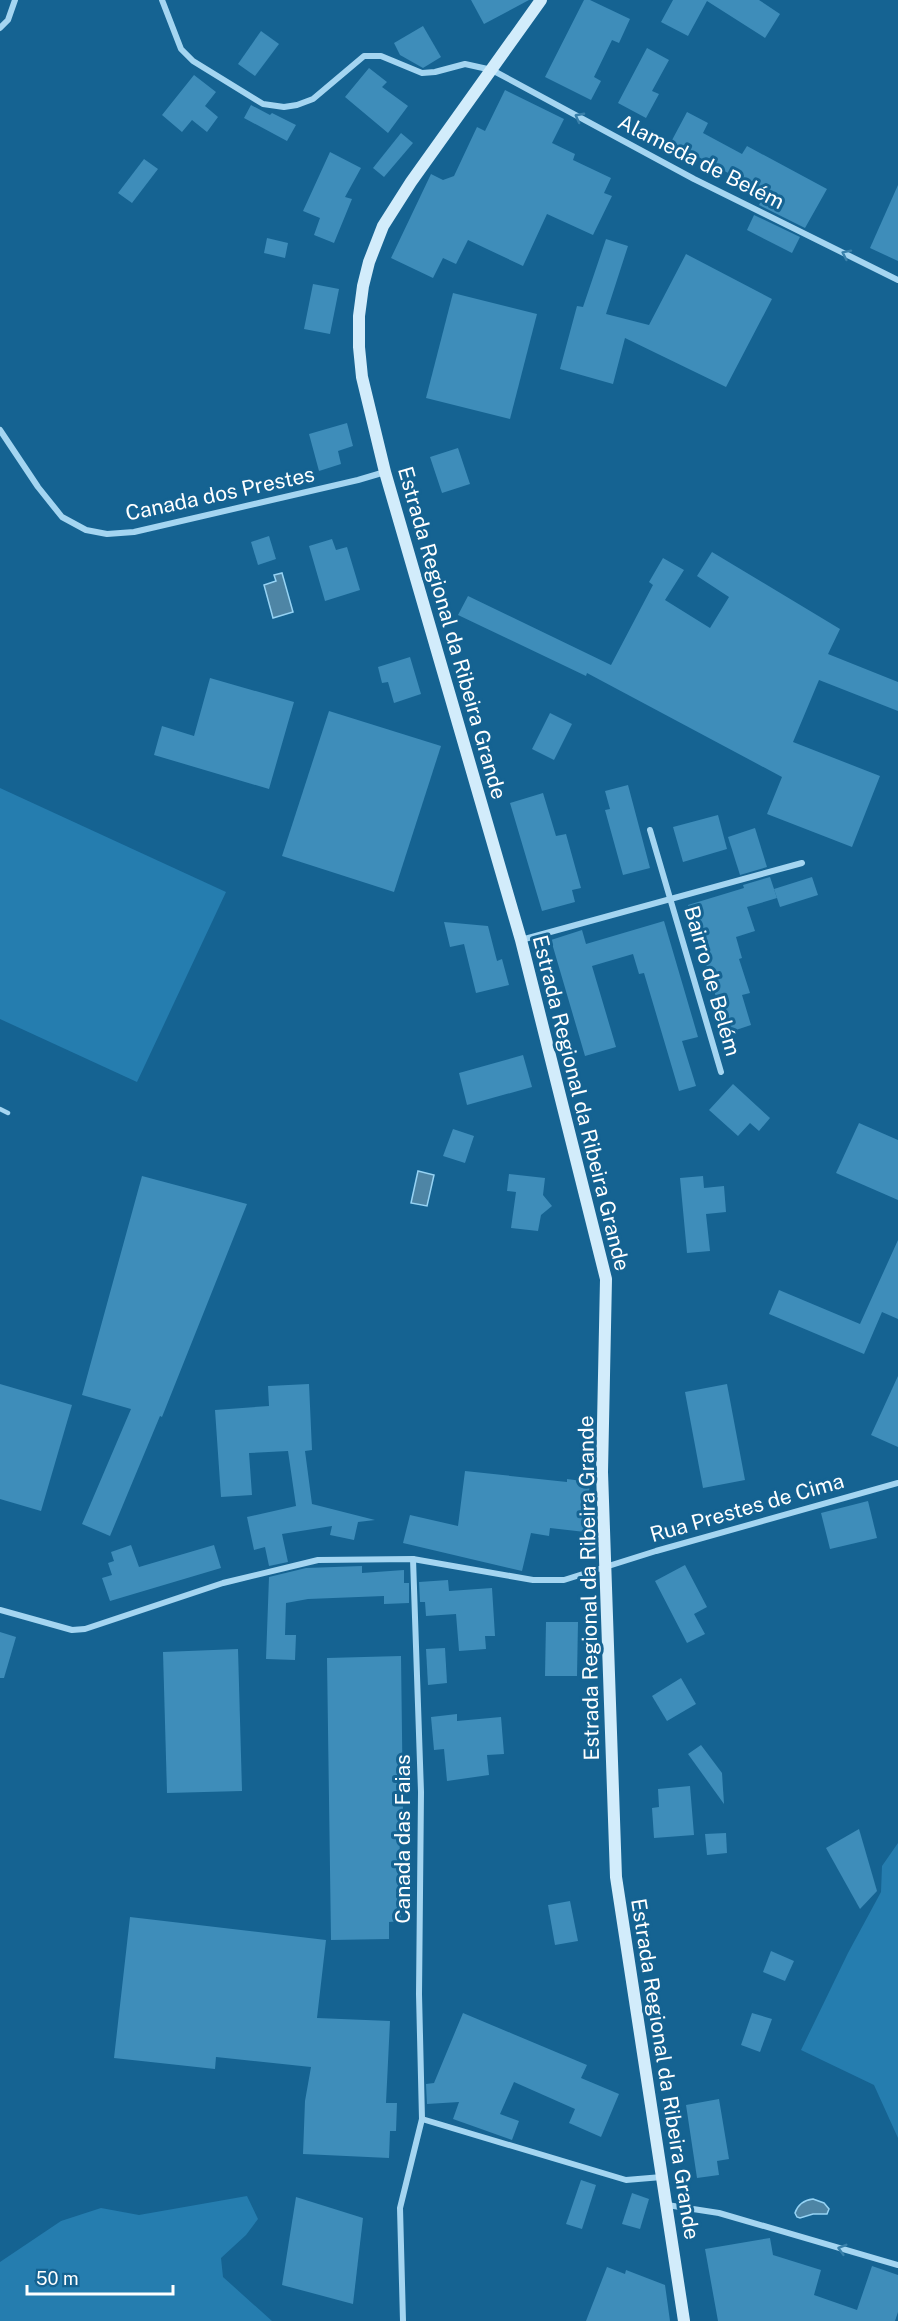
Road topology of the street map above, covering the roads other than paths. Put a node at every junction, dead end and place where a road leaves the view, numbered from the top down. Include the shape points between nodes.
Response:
1 (15, 0) edge
2 (162, 0) edge
3 (541, 0) edge
4 (0, 28) edge
5 (492, 70) junction
6 (898, 279) edge
7 (0, 430) edge
8 (385, 472) junction
9 (650, 830) dead end
10 (802, 863) dead end
11 (670, 899) junction
12 (521, 940) junction
13 (721, 1072) dead end
14 (0, 1109) edge
15 (8, 1113) dead end
16 (898, 1483) edge
17 (413, 1559) junction
18 (606, 1567) junction
19 (0, 1610) edge
20 (422, 2119) junction
21 (662, 2177) junction
22 (666, 2205) junction
23 (898, 2265) edge
24 (403, 2321) edge
25 (684, 2321) edge

1 - 4 street via 8,20
2 - 5 street, Alameda de Belém via 181,49 193,61 263,104 284,107 313,99 354,63 373,54 422,73 465,64
3 - 5 main road, Estrada Regional da Ribeira Grande
6 -> 5 street, Alameda de Belém via 694,179
5 - 8 main road, Estrada Regional da Ribeira Grande via 411,182 383,226 369,261 359,316 359,347 362,377
7 - 8 street, Canada dos Prestes via 62,517 86,530 107,534 134,532
8 - 12 main road, Estrada Regional da Ribeira Grande
9 - 11 street, Bairro de Belém
10 - 11 street, Bairro de Belém
11 - 12 street, Bairro de Belém
11 - 13 street, Bairro de Belém
12 - 18 main road, Estrada Regional da Ribeira Grande via 606,1279 602,1472
14 - 15 lane
16 - 18 street, Rua Prestes de Cima
17 - 18 street, Rua Prestes de Cima via 533,1580 564,1580
17 - 19 street, Rua Prestes de Cima via 318,1560 223,1583 85,1629 72,1630
17 - 20 street, Canada das Faias via 421,1792
18 - 21 main road, Estrada Regional da Ribeira Grande via 616,1878
20 - 21 street via 626,2181
20 - 24 street, Canada das Faias via 400,2208
21 - 22 main road, Estrada Regional da Ribeira Grande
23 -> 22 street via 719,2212
22 - 25 main road, Estrada Regional da Ribeira Grande

